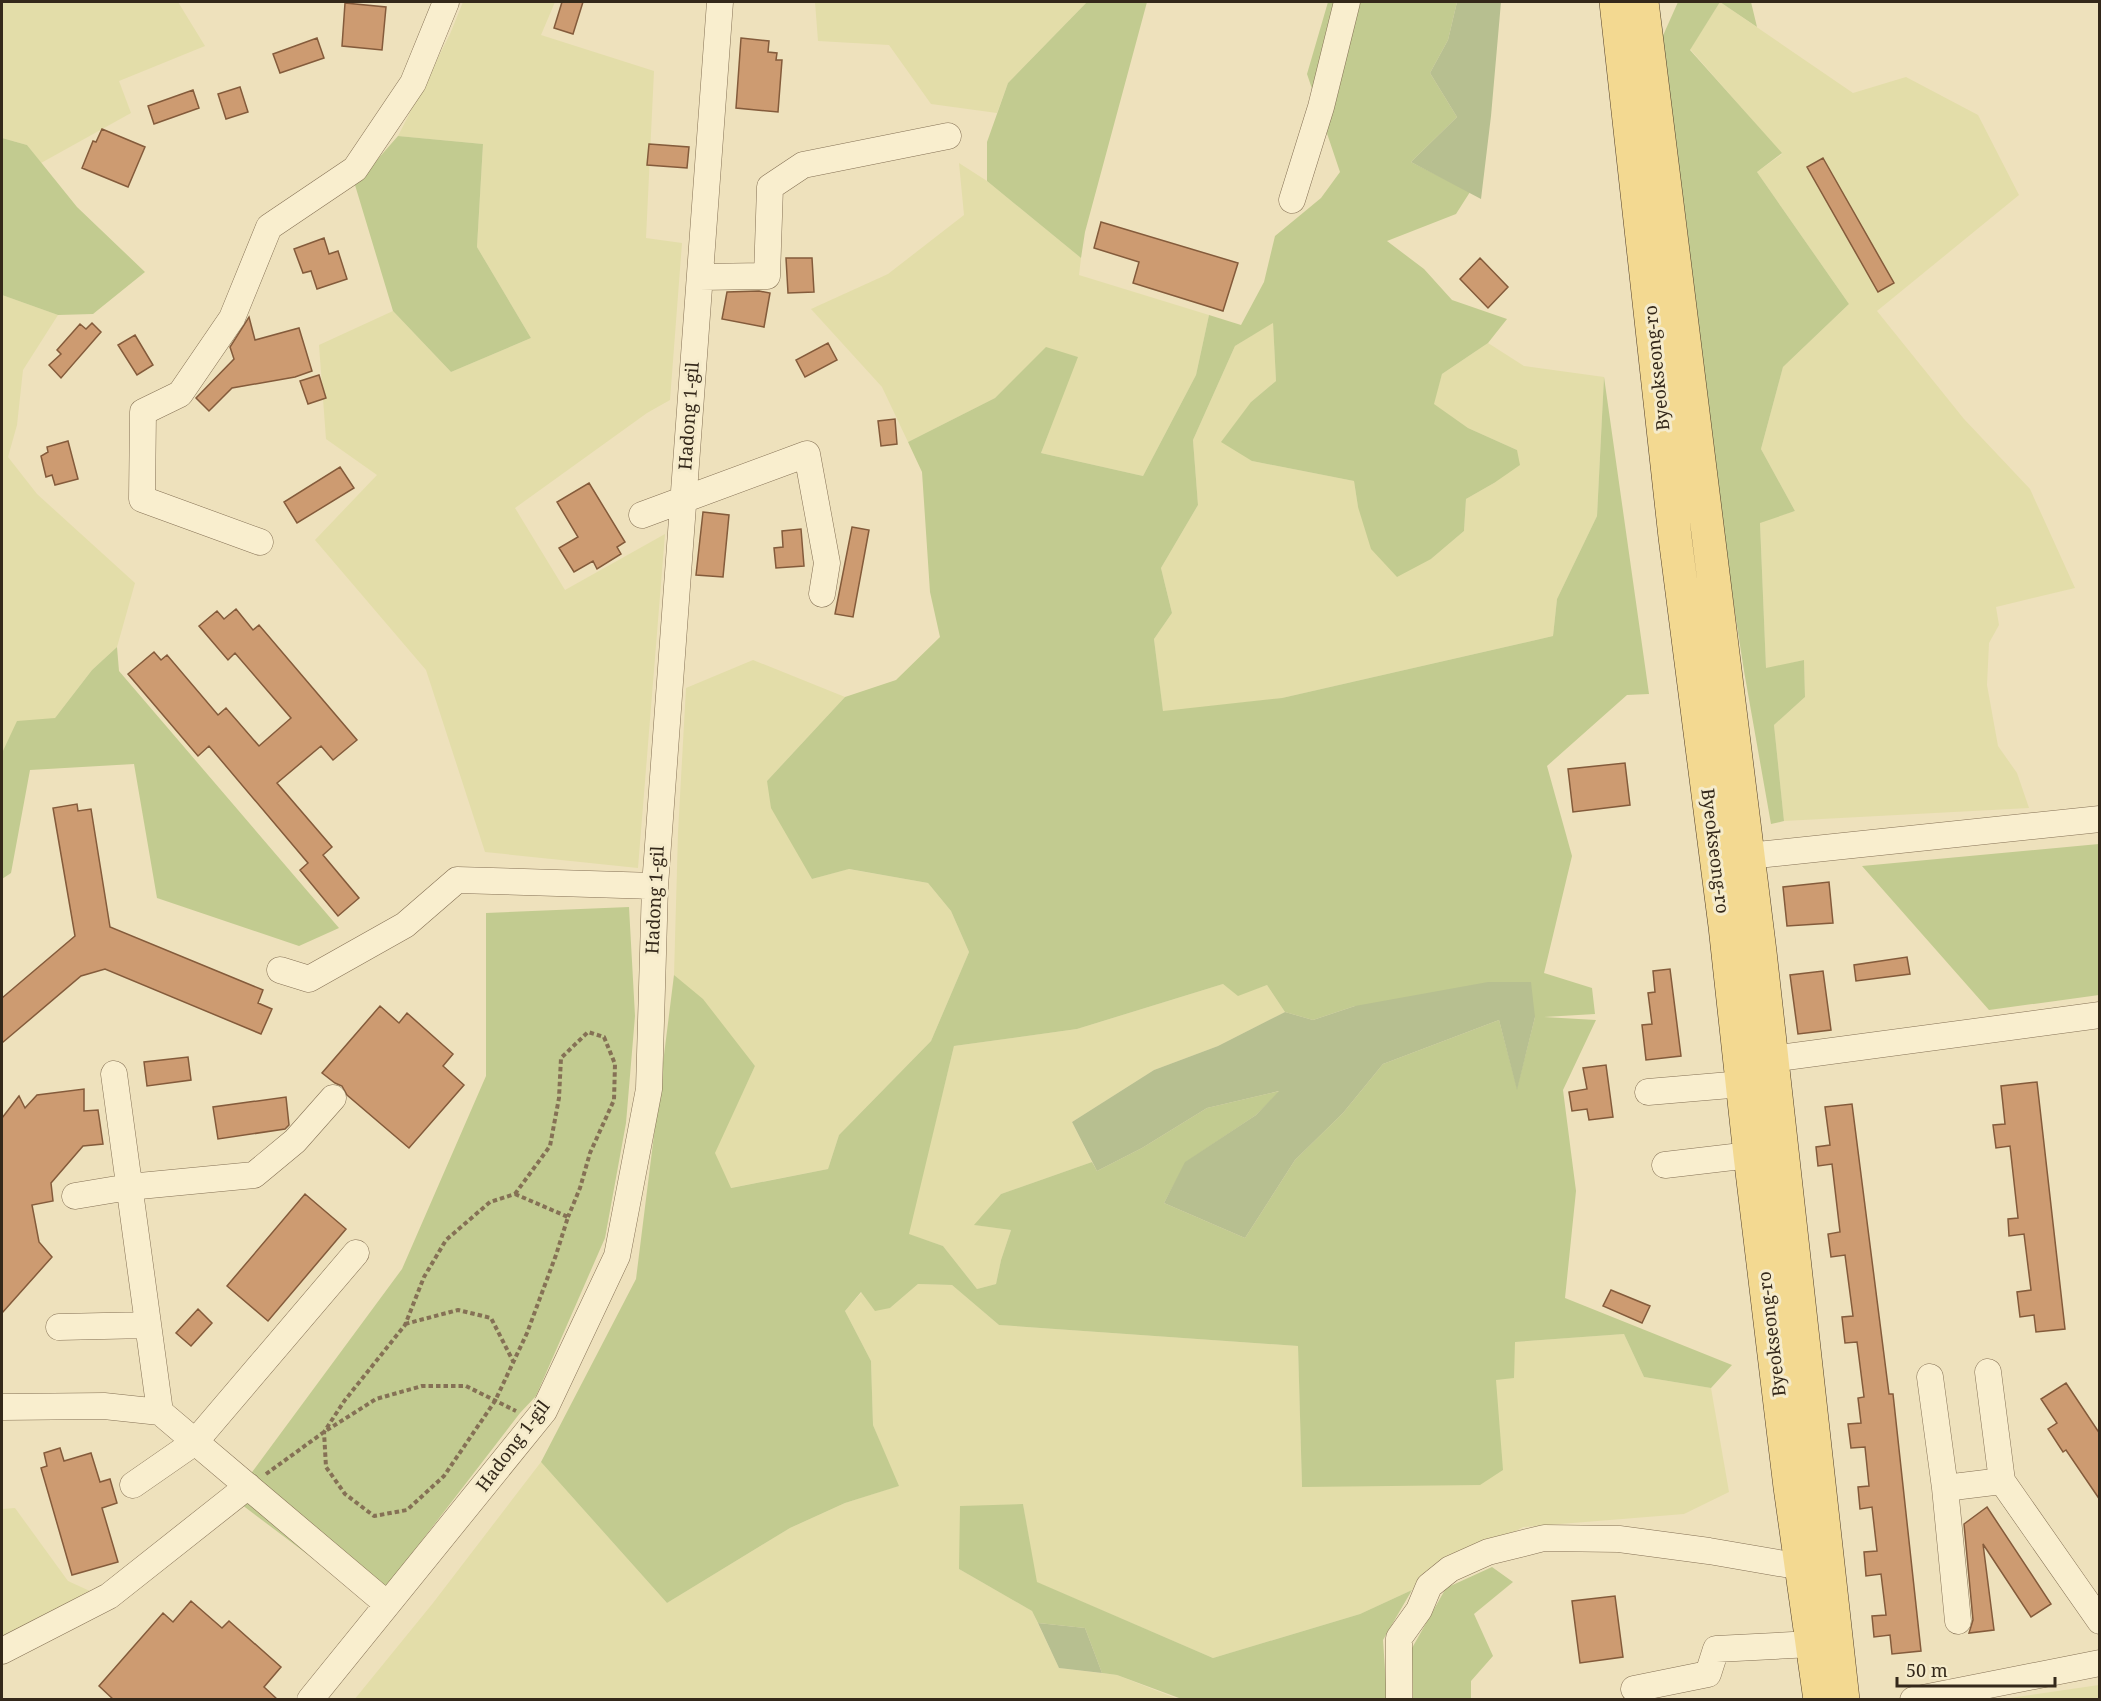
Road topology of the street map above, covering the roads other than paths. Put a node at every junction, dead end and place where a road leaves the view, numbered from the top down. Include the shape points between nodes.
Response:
1 (446, 2) edge
2 (720, 2) edge
3 (1347, 2) edge
4 (1616, 2) edge
5 (1642, 2) edge
6 (948, 136) dead end
7 (1292, 200) dead end
8 (700, 277) junction
9 (683, 499) junction
10 (642, 515) dead end
11 (260, 542) dead end
12 (822, 594) dead end
13 (2100, 819) edge
14 (1748, 856) junction
15 (655, 886) junction
16 (280, 970) dead end
17 (2100, 1015) edge
18 (1772, 1059) junction
19 (114, 1074) dead end
20 (1742, 1084) junction
21 (1648, 1092) dead end
22 (333, 1098) dead end
23 (1750, 1155) junction
24 (1665, 1165) dead end
25 (129, 1187) junction
26 (75, 1196) dead end
27 (356, 1253) dead end
28 (148, 1325) junction
29 (59, 1328) dead end
30 (1988, 1372) dead end
31 (1930, 1377) dead end
32 (2, 1407) edge
33 (160, 1412) junction
34 (195, 1442) junction
35 (2002, 1481) junction
36 (133, 1485) dead end
37 (248, 1486) junction
38 (1945, 1488) junction
39 (1802, 1568) junction
40 (387, 1604) junction
41 (1958, 1621) dead end
42 (2100, 1621) edge
43 (1812, 1644) junction
44 (2, 1651) edge
45 (2100, 1663) edge
46 (1634, 1689) dead end
47 (310, 1700) edge
48 (1399, 1700) edge
49 (1820, 1700) edge
50 (1844, 1700) edge
51 (1913, 1700) edge

1 - 11 street via 413,83 355,169 269,227 232,318 180,394 143,412 142,499
2 - 8 street, Hadong 1-gil
3 - 7 street via 1321,107
4 - 20 main road, Byeokseong-ro
5 - 14 main road, Byeokseong-ro
6 - 8 street via 803,165 770,187 767,276
8 - 9 street, Hadong 1-gil
9 - 10 street
9 - 12 street via 807,454 828,563
9 - 15 street, Hadong 1-gil
13 - 14 street
14 - 18 main road, Byeokseong-ro
15 - 16 street via 457,880 405,925 309,979
15 - 40 street, Hadong 1-gil via 649,1089 617,1256 544,1411
17 - 18 street
18 - 50 main road, Byeokseong-ro
19 - 25 street
20 - 21 street
20 - 23 main road, Byeokseong-ro
22 - 25 street via 295,1140 254,1175
23 - 24 street
23 - 39 main road, Byeokseong-ro
25 - 26 street
25 - 28 street
27 - 34 street
28 - 29 street
28 - 33 street
30 - 35 street
31 - 38 street
32 - 33 street via 104,1406
33 - 34 street
34 - 36 street
34 - 37 street
35 - 38 street
35 - 42 street
37 - 40 street
37 - 44 street via 109,1596
38 - 41 street
39 - 43 main road, Byeokseong-ro
39 - 48 street via 1619,1539 1544,1538 1488,1552 1450,1569 1429,1586 1419,1610 1399,1638
40 - 47 street, Hadong 1-gil
43 - 46 street via 1716,1649 1708,1674
43 - 49 main road, Byeokseong-ro
45 - 51 street

